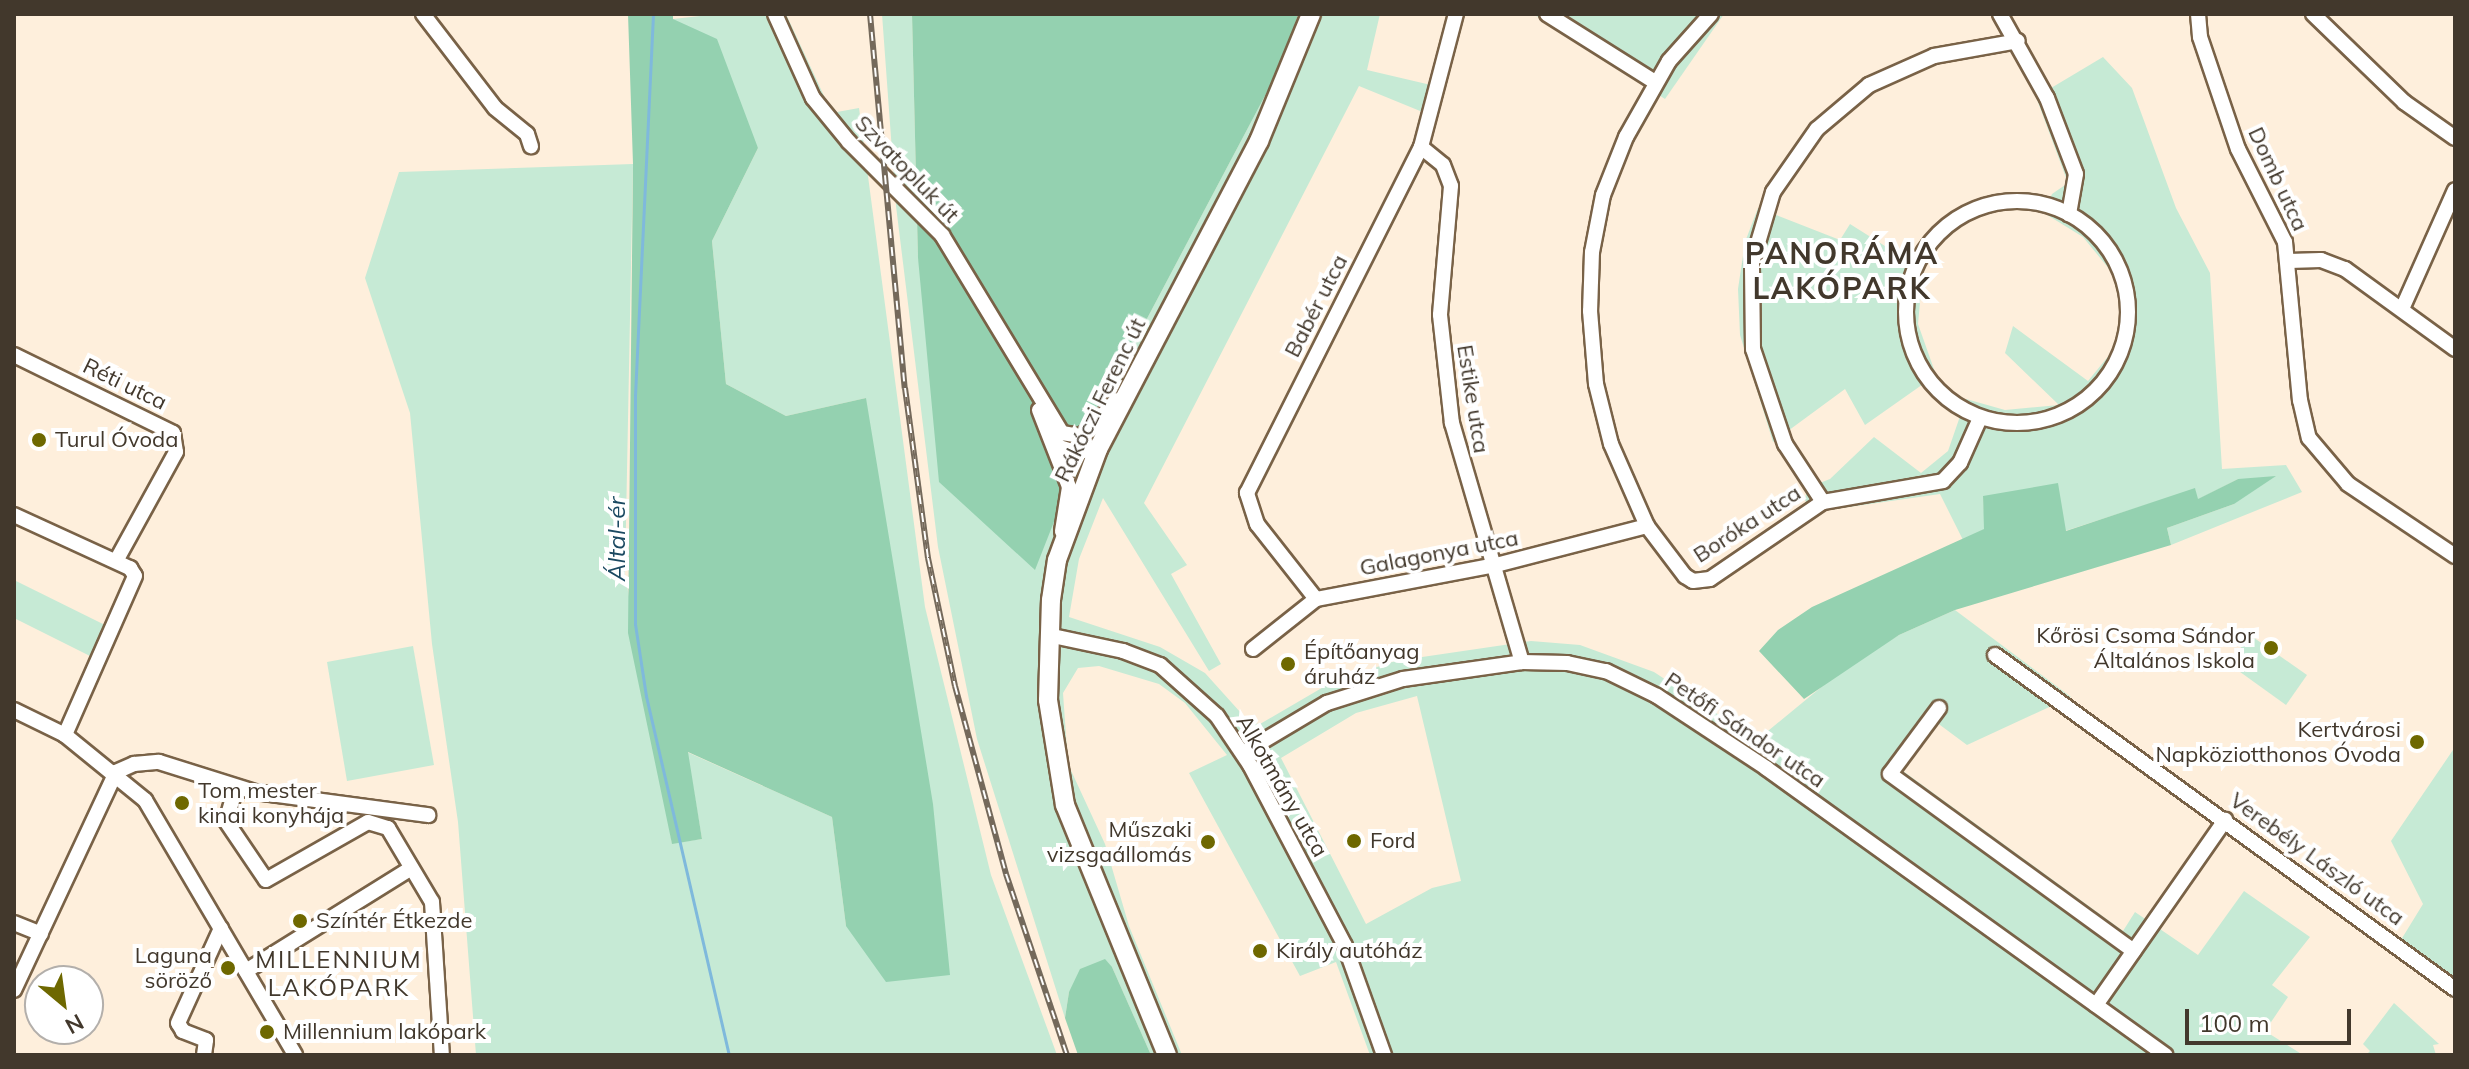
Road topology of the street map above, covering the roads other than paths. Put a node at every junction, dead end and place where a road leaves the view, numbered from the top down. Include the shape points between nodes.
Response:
1 (423, 14) edge
2 (775, 14) edge
3 (1311, 14) edge
4 (1456, 14) edge
5 (1547, 14) edge
6 (1711, 14) edge
7 (2000, 14) edge
8 (2198, 14) edge
9 (2313, 14) edge
10 (2018, 41) junction
11 (1655, 82) junction
12 (2455, 138) edge
13 (531, 146) dead end
14 (1421, 147) junction
15 (2455, 190) edge
16 (2069, 214) junction
17 (2289, 261) junction
18 (2402, 309) junction
19 (1153, 345) junction
20 (2455, 349) edge
21 (14, 355) edge
22 (1034, 395) junction
23 (1980, 418) junction
24 (1046, 429) junction
25 (1062, 433) junction
26 (1092, 452) junction
27 (1823, 502) junction
28 (14, 515) edge
29 (1647, 526) junction
30 (2455, 556) edge
31 (1057, 560) junction
32 (116, 561) junction
33 (1496, 565) junction
34 (1316, 599) junction
35 (1048, 635) junction
36 (1253, 649) dead end
37 (1995, 655) dead end
38 (1522, 662) junction
39 (1939, 708) dead end
40 (14, 710) edge
41 (65, 735) junction
42 (1243, 753) junction
43 (116, 772) junction
44 (236, 787) junction
45 (428, 815) dead end
46 (2225, 820) junction
47 (410, 869) junction
48 (14, 923) edge
49 (221, 928) junction
50 (41, 934) junction
51 (2134, 951) junction
52 (246, 971) junction
53 (2455, 989) edge
54 (14, 990) edge
55 (2096, 1005) junction
56 (204, 1055) edge
57 (295, 1055) edge
58 (442, 1055) edge
59 (1167, 1055) edge
60 (1384, 1055) edge
61 (2166, 1055) edge

1 - 13 street via 495,108 527,134
2 - 22 street, Szvatopluk út via 813,98 942,235 981,291
3 - 19 main road, Rákóczi Ferenc út via 1259,141
4 - 14 street, Babér utca
5 - 11 street
6 - 11 street, Boróka utca
7 - 10 street
8 - 17 street, Domb utca via 2200,37 2238,149 2278,224
9 - 12 street via 2404,102
10 - 16 street via 2057,118 2076,174
10 - 27 street via 1934,56 1869,85 1817,129 1773,192 1752,263 1753,349 1785,444
11 - 29 street, Boróka utca via 1603,195 1590,280 1591,349 1603,415
14 - 33 street, Estike utca via 1450,178 1440,315 1443,375 1463,469
14 - 34 street, Babér utca via 1247,493 1257,524
15 - 18 street
16 - 23 street via 2104,242 2122,273 2129,318 2119,357 2096,391 2062,415 2022,424
16 - 23 street via 2031,202 1985,206 1944,229 1917,264 1906,307 1912,350 1942,395
17 - 18 street via 2333,263
17 - 30 street, Domb utca via 2302,420 2321,459 2348,484
18 - 20 street
19 - 25 street via 1091,429 1080,436
19 - 26 main road, Rákóczi Ferenc út
21 - 32 street, Réti utca via 173,433 176,452
22 - 24 street, Szvatopluk út
22 - 25 street, Szvatopluk út
23 - 27 street, Boróka utca via 1960,463 1943,481
24 - 26 street via 1059,447
24 - 31 street, Szvatopluk út via 1069,487
25 - 26 street, Szvatopluk út
26 - 31 main road, Rákóczi Ferenc út
27 - 29 street, Boróka utca via 1701,581 1685,576
28 - 32 street
29 - 33 street, Galagonya utca
31 - 35 main road, Rákóczi Ferenc út
32 - 41 street via 130,568 135,585
33 - 34 street, Galagonya utca
33 - 38 street, Estike utca
34 - 36 street, Galagonya utca
35 - 42 street, Alkotmány utca via 1160,665 1203,700
35 - 59 main road, Rákóczi Ferenc út via 1052,732 1072,830
37 - 46 street, Verebély László utca
38 - 42 street, Petőfi Sándor utca via 1367,689 1327,703
38 - 55 street, Petőfi Sándor utca via 1589,667 1657,696
39 - 51 street via 1890,774
40 - 41 street
41 - 43 street
42 - 60 street, Alkotmány utca via 1345,946
43 - 44 street via 159,762
43 - 49 street via 145,800
43 - 50 street
44 - 45 street
44 - 47 street via 226,821 266,880 368,822 388,828
46 - 51 street
46 - 53 street, Verebély László utca
47 - 52 street
47 - 58 street via 432,902
48 - 50 street
49 - 52 street
49 - 56 street via 178,1023 183,1031 206,1040
50 - 54 street
51 - 55 street
52 - 57 street
55 - 61 street, Petőfi Sándor utca

